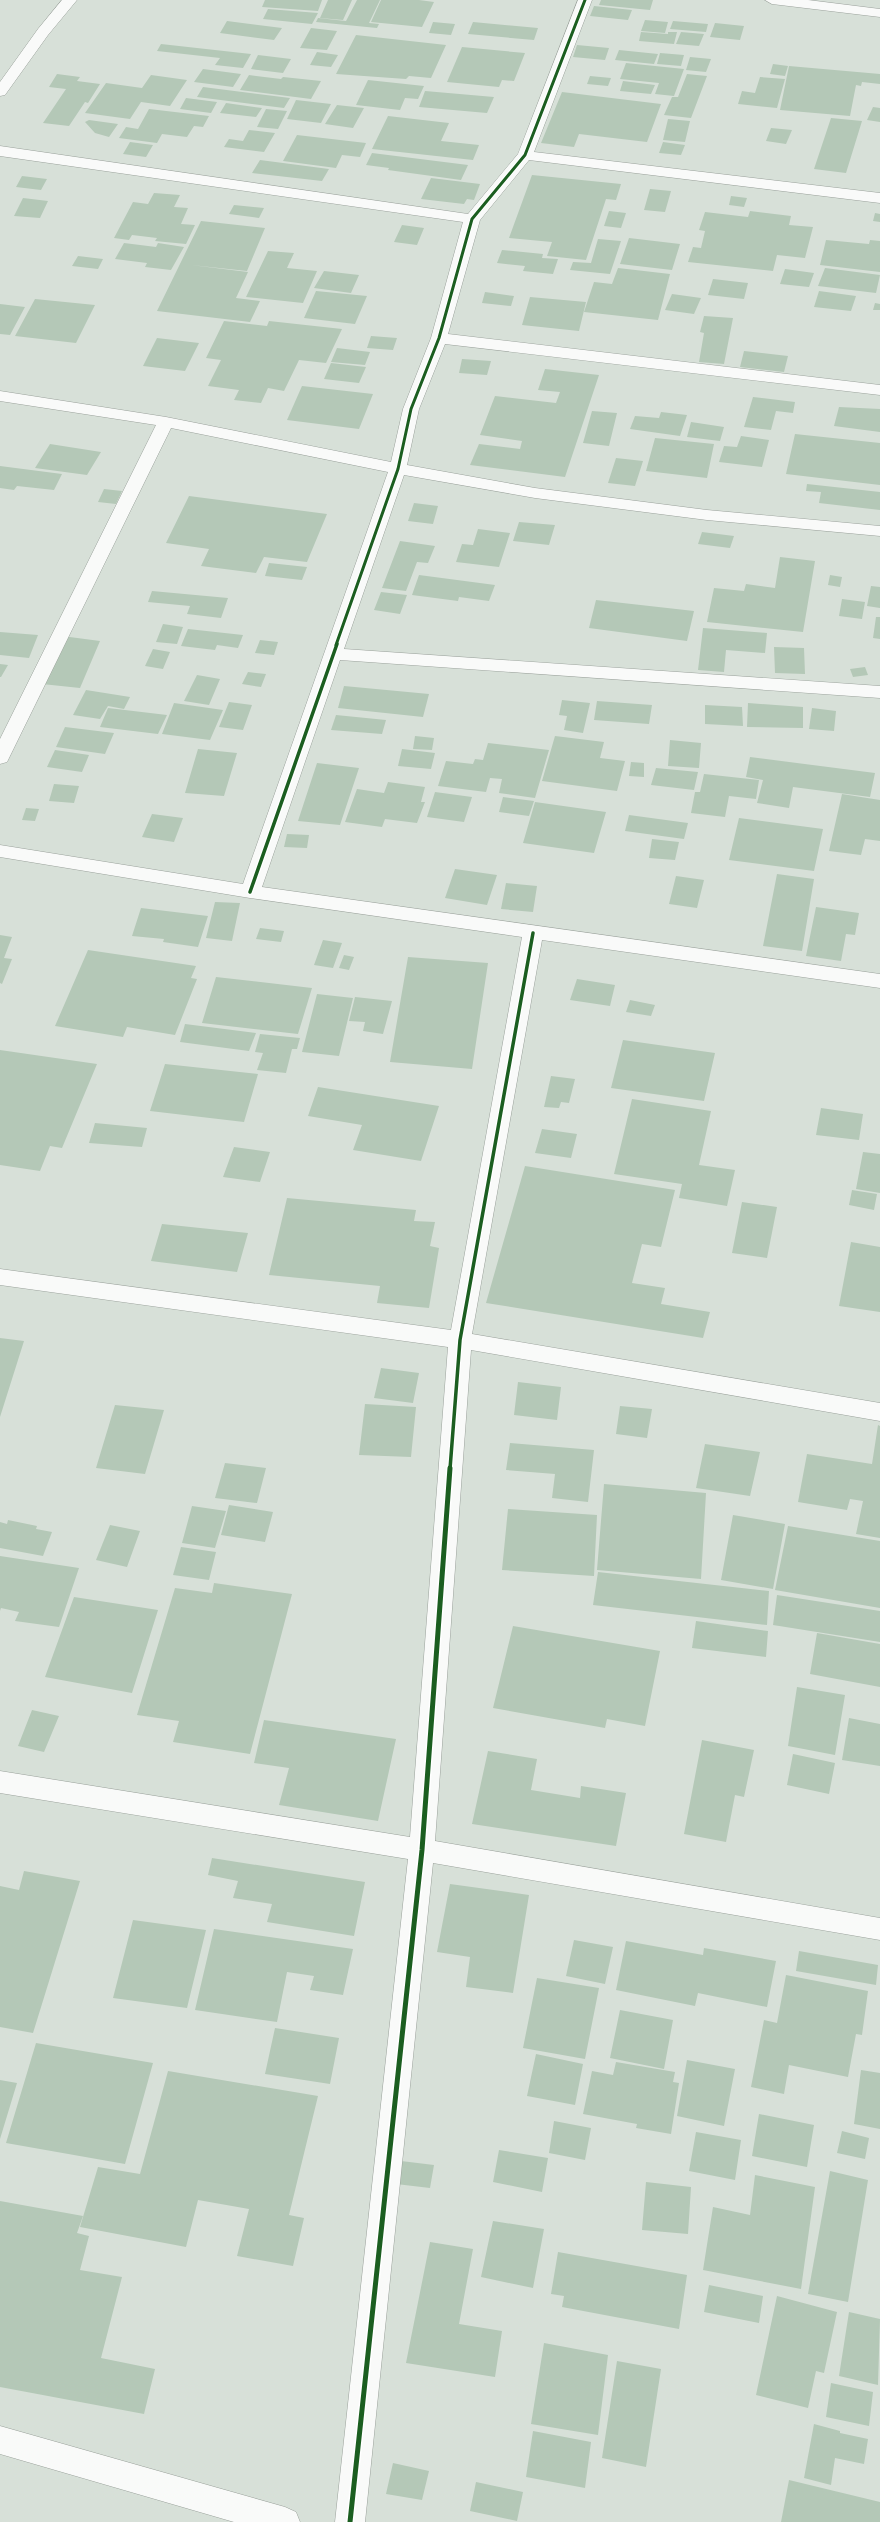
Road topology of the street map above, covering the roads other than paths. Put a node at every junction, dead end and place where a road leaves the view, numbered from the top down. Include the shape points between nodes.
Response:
1 (70, 0) edge
2 (585, 0) edge
3 (772, 0) edge
4 (880, 13) edge
5 (0, 92) edge
6 (0, 151) edge
7 (524, 155) junction
8 (880, 198) edge
9 (472, 219) junction
10 (439, 338) junction
11 (880, 390) edge
12 (0, 396) edge
13 (166, 422) junction
14 (398, 469) junction
15 (880, 531) edge
16 (332, 654) junction
17 (880, 692) edge
18 (0, 758) edge
19 (0, 851) edge
20 (250, 892) junction
21 (533, 933) junction
22 (880, 981) edge
23 (0, 1277) edge
24 (460, 1340) junction
25 (880, 1412) edge
26 (0, 1782) edge
27 (422, 1850) junction
28 (880, 1929) edge
29 (0, 2440) edge
30 (285, 2522) edge
31 (350, 2522) edge

1 - 5 street via 43,32
2 - 7 street
3 - 4 street
6 - 9 street
7 - 8 street
7 - 9 street
9 - 10 street
10 - 11 street
10 - 14 street via 411,409
12 - 13 street
13 - 14 street
13 - 18 street
14 - 15 street via 535,493 707,515
14 - 16 street
16 - 17 street
16 - 20 street
19 - 20 street
20 - 21 street
21 - 22 street
21 - 24 street
23 - 24 street
24 - 25 street
24 - 27 street
26 - 27 street
27 - 28 street
27 - 31 street
29 - 30 street

